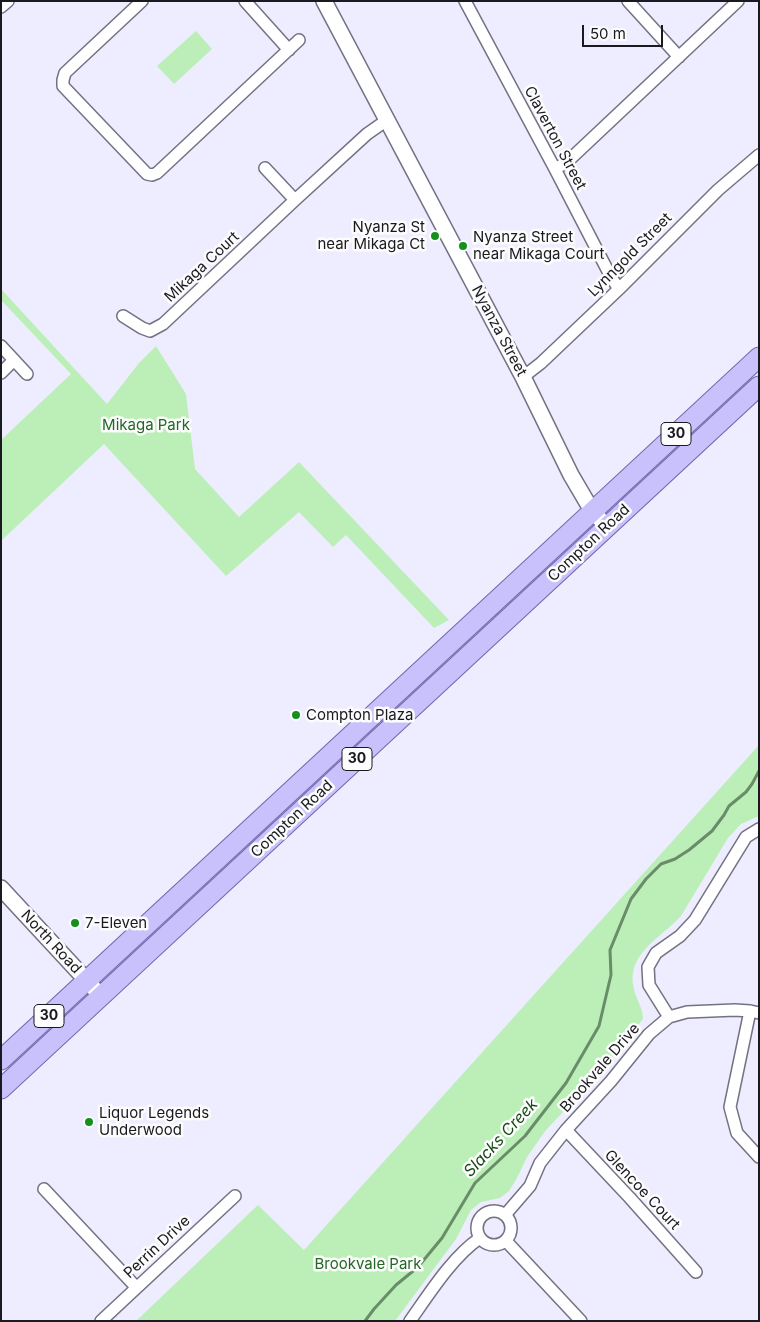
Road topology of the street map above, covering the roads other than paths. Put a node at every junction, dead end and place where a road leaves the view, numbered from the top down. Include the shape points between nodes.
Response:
1 (8, 1) edge
2 (142, 1) edge
3 (245, 1) edge
4 (324, 1) edge
5 (465, 1) edge
6 (628, 1) edge
7 (738, 1) edge
8 (1, 7) edge
9 (299, 40) dead end
10 (289, 50) junction
11 (679, 57) junction
12 (387, 120) junction
13 (759, 155) edge
14 (266, 168) dead end
15 (555, 169) junction
16 (295, 200) junction
17 (619, 289) junction
18 (123, 316) dead end
19 (1, 346) edge
20 (759, 357) edge
21 (14, 360) junction
22 (1, 373) edge
23 (28, 374) dead end
24 (523, 377) junction
25 (759, 386) edge
26 (593, 511) junction
27 (606, 527) junction
28 (759, 829) edge
29 (1, 888) edge
30 (87, 981) junction
31 (101, 996) junction
32 (755, 1012) edge
33 (668, 1018) junction
34 (1, 1060) edge
35 (1, 1089) edge
36 (566, 1130) junction
37 (759, 1157) edge
38 (44, 1189) dead end
39 (235, 1196) dead end
40 (506, 1215) junction
41 (480, 1238) junction
42 (506, 1240) junction
43 (696, 1272) dead end
44 (136, 1287) junction
45 (416, 1319) edge
46 (101, 1321) edge
47 (581, 1321) edge

1 - 8 street
2 - 10 street via 65,73 63,86 147,174 157,173
3 - 10 street
4 - 12 street, Nyanza Street
5 - 15 street, Claverton Street
6 - 11 street
7 - 11 street
9 - 10 street
11 - 15 street via 567,162
12 - 16 street, Mikaga Court via 367,134
12 - 24 street, Nyanza Street
13 - 17 street, Lynngold Street via 718,190
14 - 16 street
15 - 17 street, Claverton Street
16 - 18 street, Mikaga Court via 164,324 150,331
17 - 24 street, Lynngold Street
19 - 21 street
20 - 26 main road, Compton Road / 30
21 - 22 street
21 - 23 street
24 - 26 street, Nyanza Street via 571,475
25 - 27 main road, Compton Road / 30
26 - 27 street, Nyanza Street
26 - 30 main road, Compton Road / 30
27 - 31 main road, Compton Road / 30
28 - 33 street via 746,836 695,920 680,936 656,953 648,967 649,985
29 - 30 street, North Road
30 - 31 street, North Road
30 - 34 main road, Compton Road / 30
31 - 35 main road, Compton Road / 30
32 - 33 street, Brookvale Drive via 688,1012
32 - 37 street via 730,1107 737,1133
33 - 36 street, Brookvale Drive via 649,1034
36 - 40 street, Brookvale Drive via 540,1164 530,1186
36 - 43 street, Glencoe Court
38 - 44 street
39 - 44 street, Perrin Drive
40 - 41 street via 495,1211 480,1217 476,1228
40 - 42 street via 511,1225
41 - 42 street via 489,1245
41 - 45 street via 469,1245 449,1268
42 - 47 street
44 - 46 street, Perrin Drive

